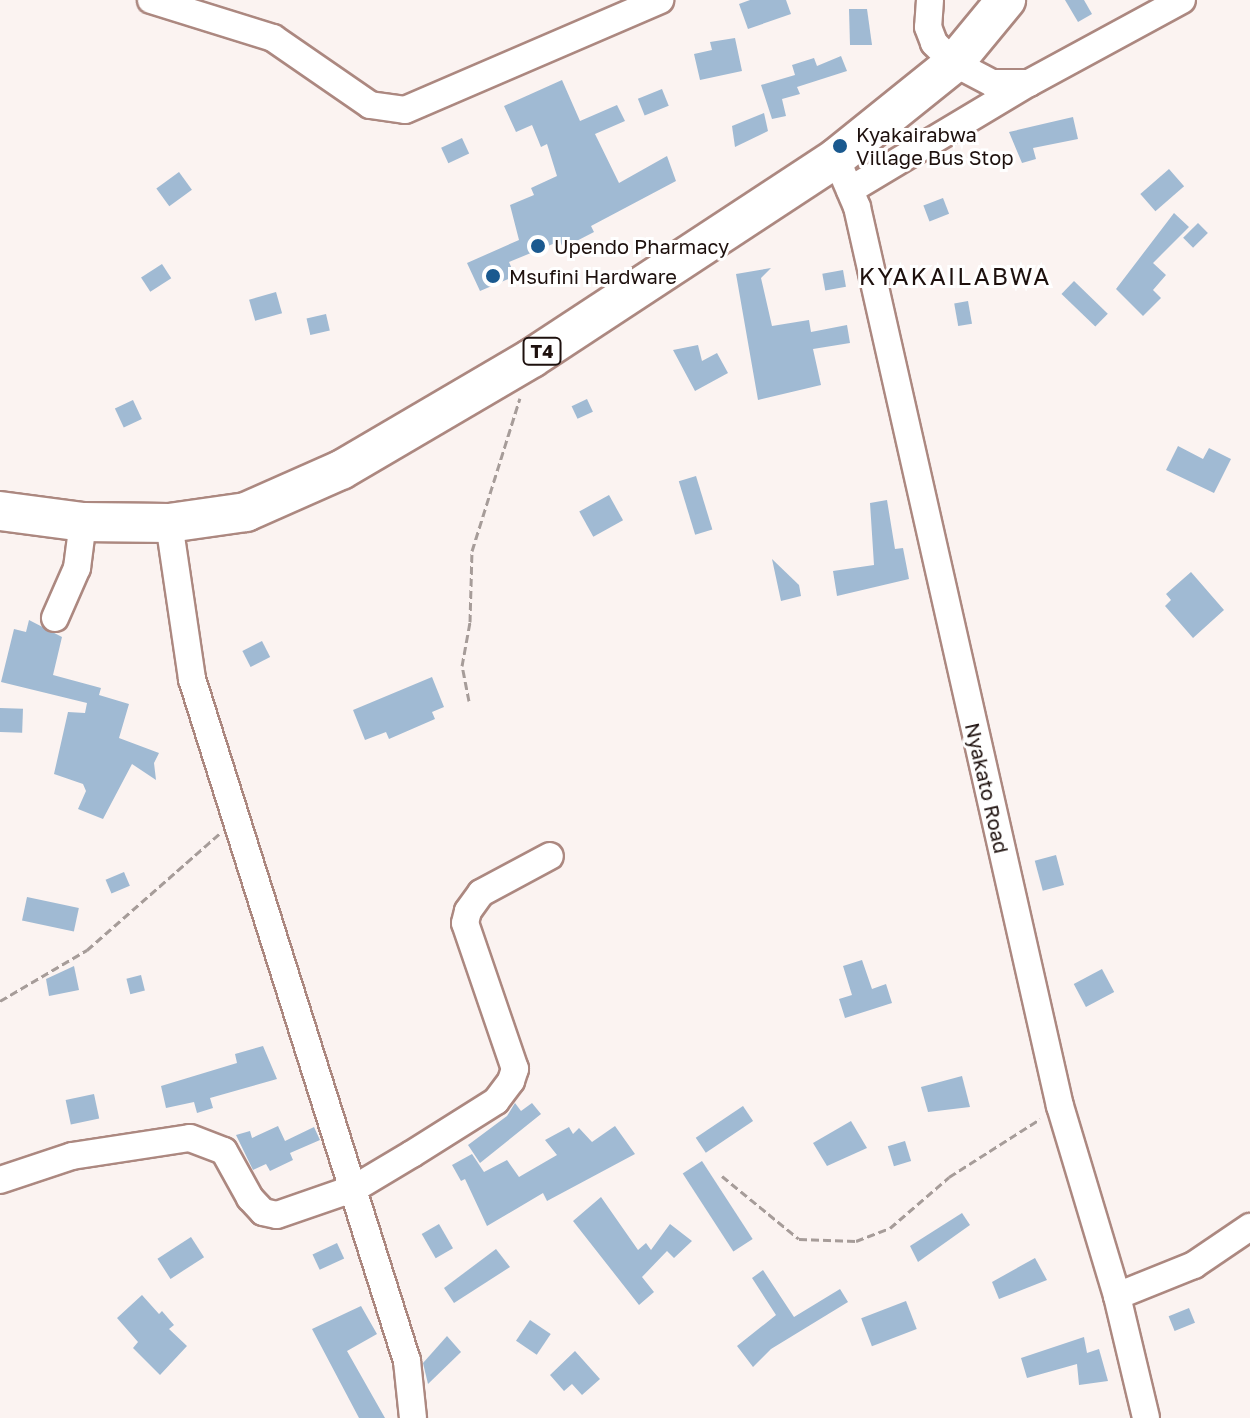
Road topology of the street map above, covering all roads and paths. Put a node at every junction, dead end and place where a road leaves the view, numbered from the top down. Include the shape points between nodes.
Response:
1 (151, 0) edge
2 (660, 0) edge
3 (930, 0) edge
4 (1006, 0) edge
5 (1182, 0) edge
6 (954, 63) junction
7 (1029, 83) junction
8 (843, 174) junction
9 (532, 358) junction
10 (0, 511) edge
11 (83, 522) junction
12 (169, 523) junction
13 (55, 618) dead end
14 (469, 701) dead end
15 (239, 815) junction
16 (550, 856) dead end
17 (0, 1001) edge
18 (1060, 1106) junction
19 (722, 1176) dead end
20 (0, 1180) edge
21 (355, 1188) junction
22 (1250, 1227) edge
23 (1117, 1296) junction
24 (1144, 1417) edge
25 (413, 1418) edge

1 - 2 street via 273,38 370,105 405,110
3 - 6 street via 928,27
4 - 6 highway, T4
5 - 7 street
6 - 7 street via 992,83
6 - 8 highway, T4
7 - 8 street
8 - 9 highway, T4
8 - 18 street, Nyakato Road
9 - 12 highway, T4 via 341,470 246,512
9 - 14 path via 472,551 470,622 462,666
10 - 11 highway, T4
11 - 12 highway, T4
11 - 13 street via 77,568
12 - 15 street via 192,679
15 - 17 path via 87,950
15 - 21 street
16 - 21 street via 481,893 465,923 515,1069 511,1081 496,1101
18 - 19 path via 949,1177 890,1228 856,1241 799,1239 778,1227
18 - 23 street, Nyakato Road
20 - 21 street via 72,1156 161,1138 190,1138 224,1151 263,1212 277,1215
21 - 25 street via 407,1361
22 - 23 street via 1194,1265
23 - 24 street, Nyakato Road

